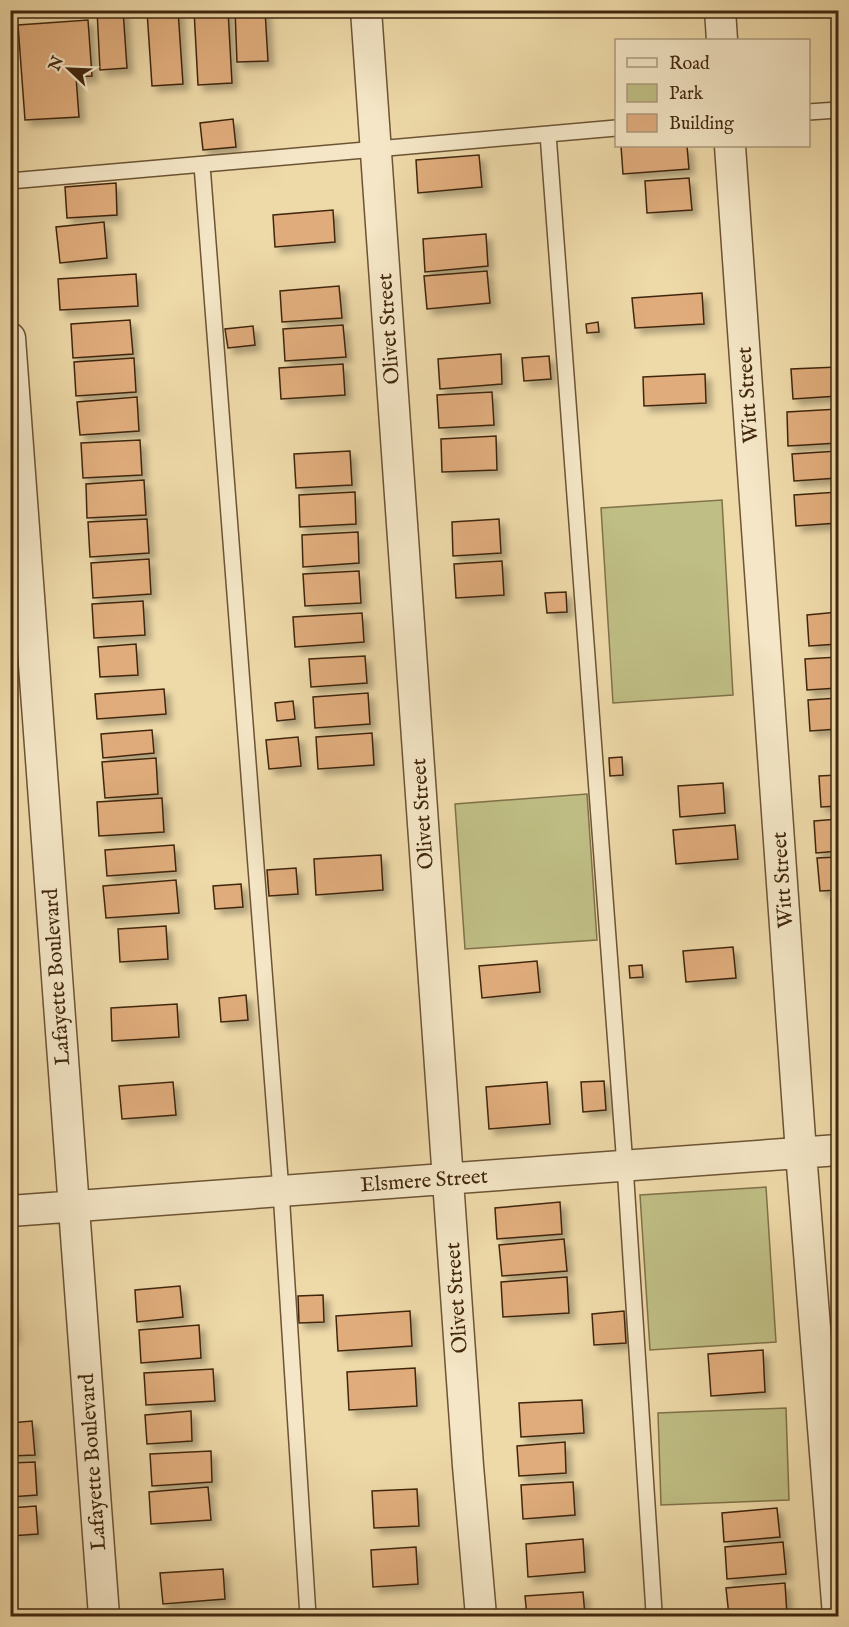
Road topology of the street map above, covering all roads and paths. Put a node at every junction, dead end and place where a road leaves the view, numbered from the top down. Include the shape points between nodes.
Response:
1 (366, 10) edge
2 (720, 10) edge
3 (722, 39) edge
4 (838, 110) edge
5 (810, 112) edge
6 (615, 128) edge
7 (548, 134) junction
8 (729, 147) edge
9 (376, 150) junction
10 (202, 165) junction
11 (10, 181) edge
12 (10, 338) edge
13 (838, 1150) edge
14 (801, 1153) junction
15 (625, 1166) junction
16 (448, 1179) junction
17 (281, 1191) junction
18 (73, 1206) junction
19 (10, 1211) edge
20 (654, 1612) dead end
21 (838, 1615) edge
22 (104, 1617) edge
23 (308, 1617) edge
24 (481, 1617) edge

1 - 9 street, Olivet Street
2 - 3 street
4 - 5 lane
6 - 7 lane
7 - 9 lane
7 - 15 lane
8 - 14 street, Witt Street
9 - 10 lane
9 - 16 street, Olivet Street
10 - 11 lane
10 - 17 lane
12 - 18 street, Lafayette Boulevard
13 - 14 street, Elsmere Street
14 - 15 street, Elsmere Street
14 - 21 street, Witt Street
15 - 16 street, Elsmere Street
15 - 20 lane
16 - 17 street, Elsmere Street
16 - 24 street, Olivet Street
17 - 18 street, Elsmere Street
17 - 23 lane
18 - 19 street, Elsmere Street
18 - 22 street, Lafayette Boulevard

